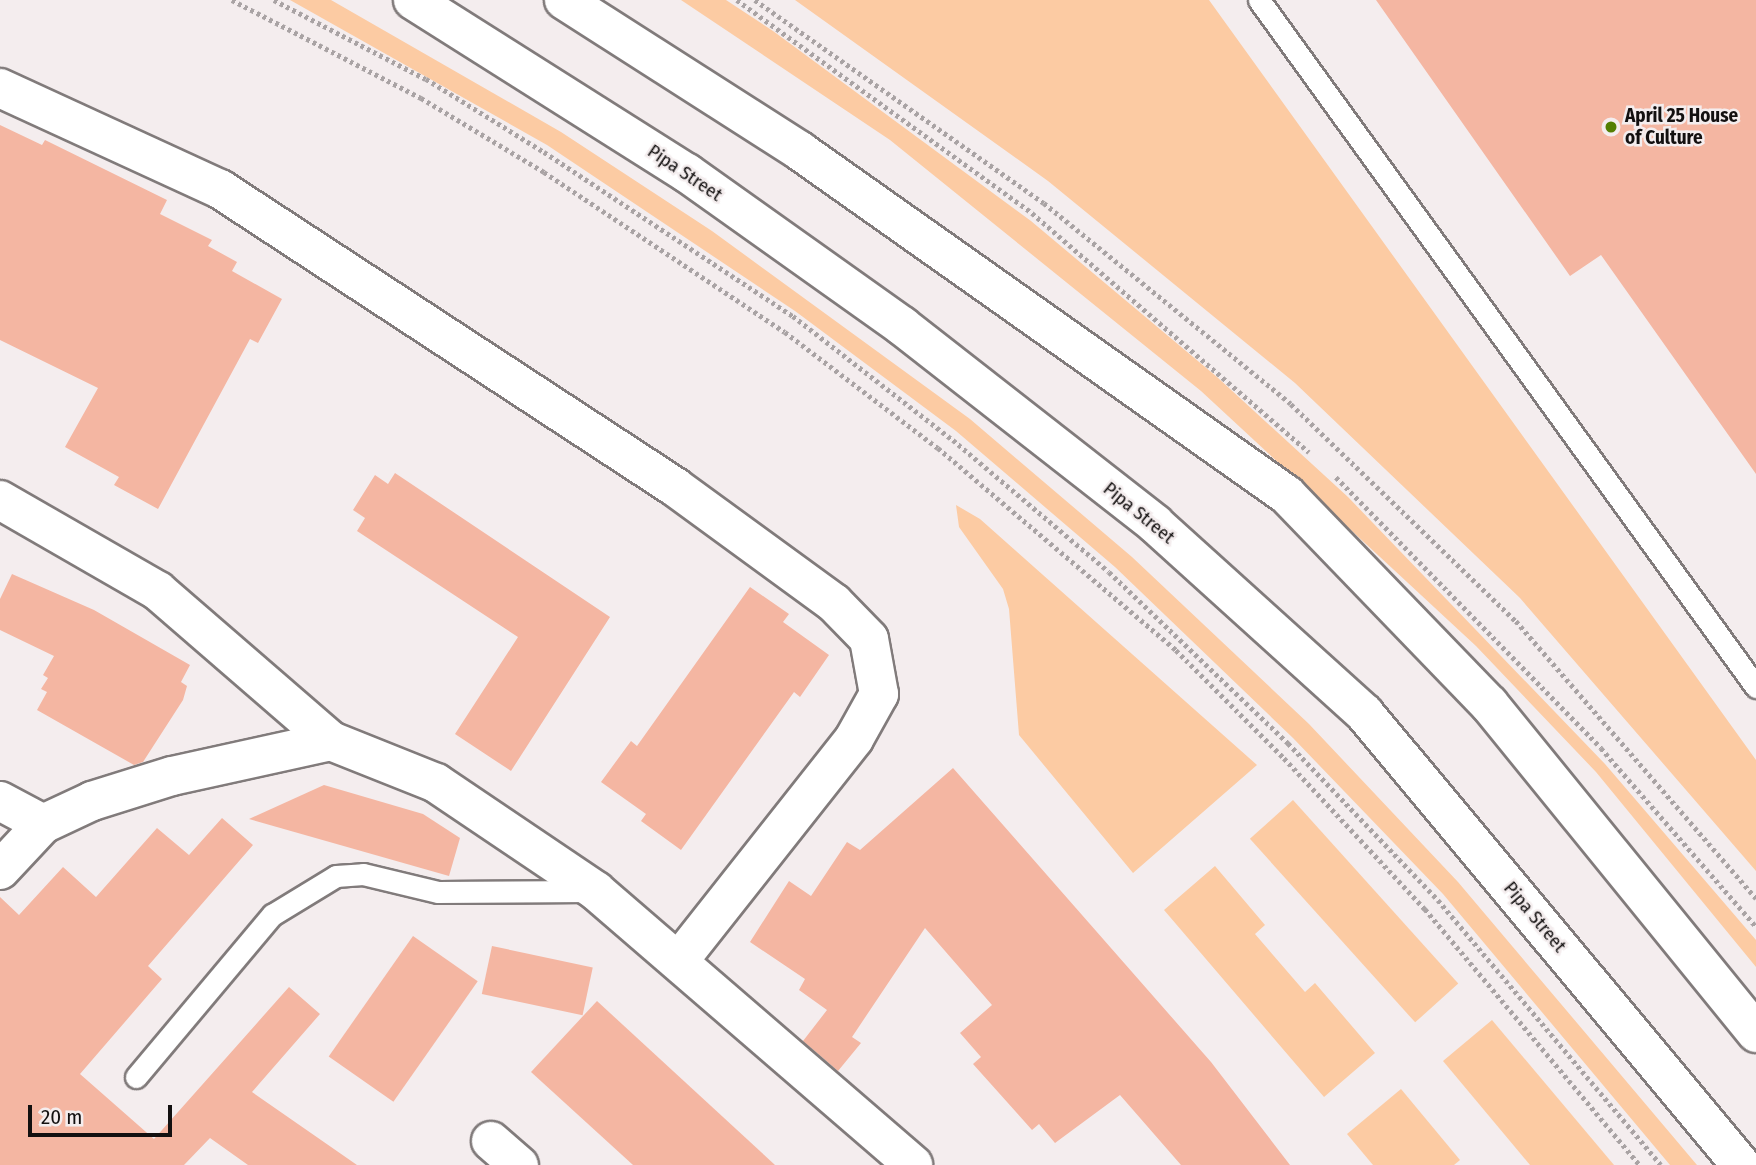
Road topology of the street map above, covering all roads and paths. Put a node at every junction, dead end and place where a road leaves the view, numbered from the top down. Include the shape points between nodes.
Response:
1 (232, 0) edge
2 (274, 0) edge
3 (413, 0) edge
4 (564, 0) edge
5 (755, 0) edge
6 (1259, 0) edge
7 (0, 88) edge
8 (0, 500) edge
9 (1756, 687) edge
10 (331, 741) junction
11 (0, 801) edge
12 (43, 824) junction
13 (0, 870) edge
14 (596, 891) junction
15 (1756, 898) edge
16 (680, 959) junction
17 (1756, 1033) edge
18 (136, 1077) dead end
19 (913, 1165) edge
20 (1640, 1165) edge
21 (1661, 1165) edge
22 (1741, 1165) edge

1 - 20 path via 421,98 544,172 785,332 938,448 1176,650 1284,758 1425,909
2 - 21 path via 426,79 544,152 793,316 953,440 1109,572 1288,743 1438,900
3 - 22 main road, Pipa Street via 687,173 902,326 1155,524 1364,713
4 - 17 main road via 800,151 1287,495 1489,704
5 - 15 path via 1044,203 1291,404 1516,621
6 - 9 lane
7 - 16 main road via 219,189 675,487 834,603 869,639 879,694 854,739
8 - 10 main road via 158,592
10 - 12 main road via 172,776 92,801
10 - 14 main road via 436,783
11 - 12 main road
12 - 13 main road
14 - 16 main road
14 - 18 lane via 438,892 363,874 336,876 272,915
16 - 19 main road

